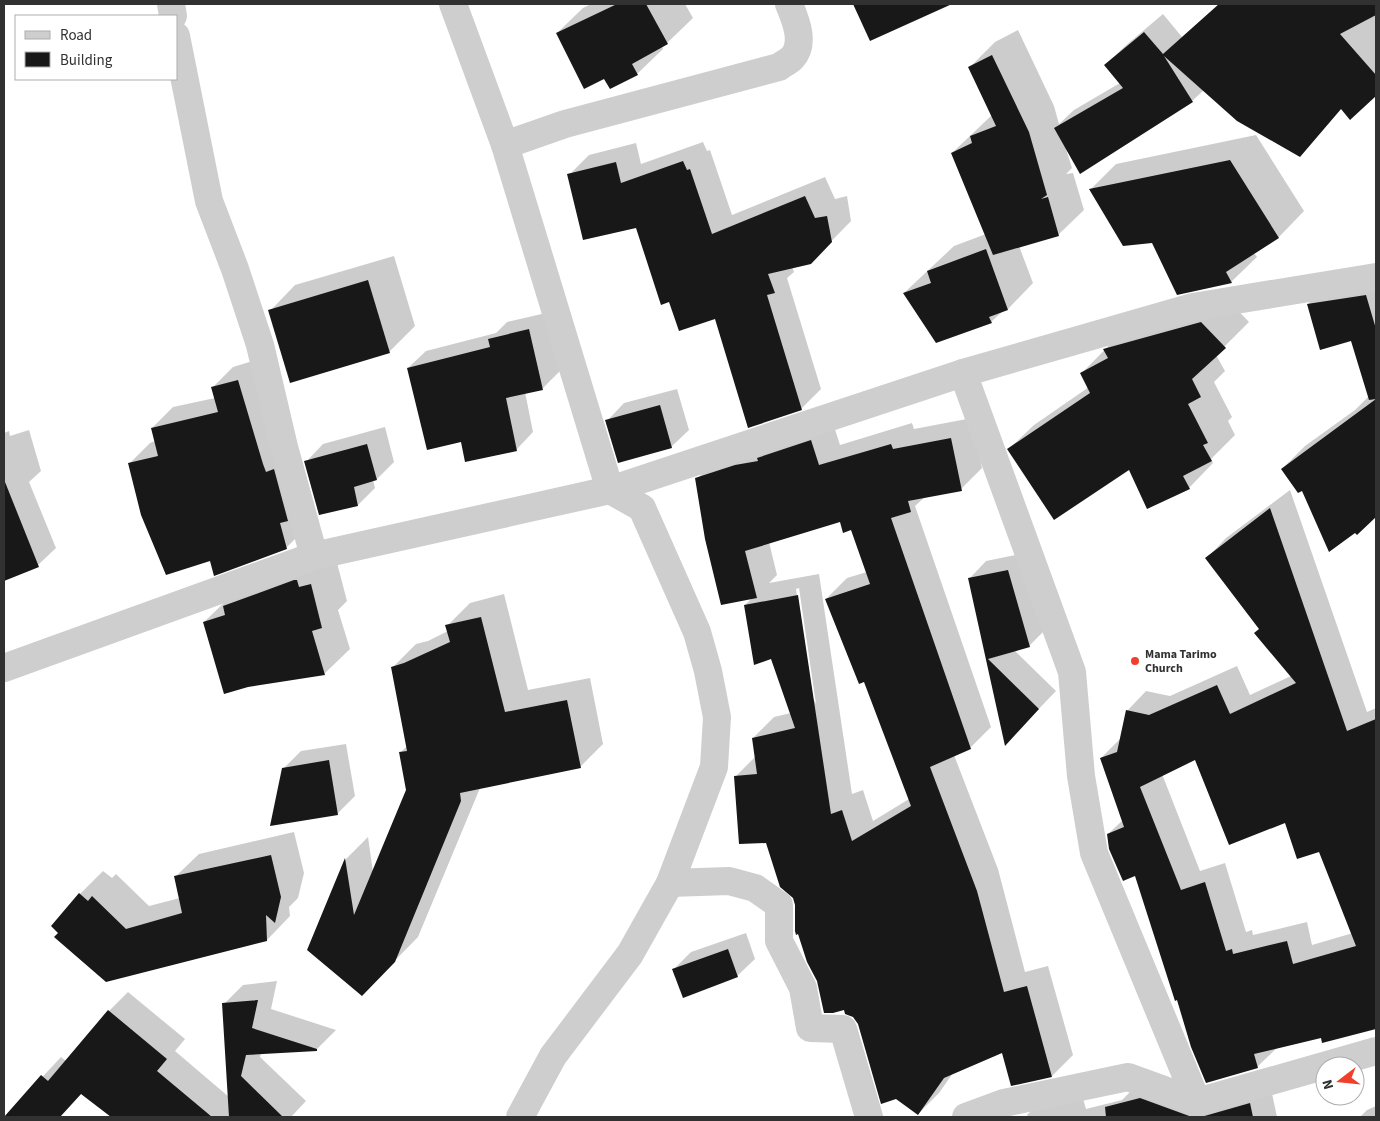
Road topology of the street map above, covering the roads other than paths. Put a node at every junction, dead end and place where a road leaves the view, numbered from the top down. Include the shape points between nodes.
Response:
1 (453, 4) edge
2 (789, 4) edge
3 (178, 46) edge
4 (506, 145) junction
5 (1376, 277) edge
6 (963, 373) junction
7 (610, 490) junction
8 (314, 556) junction
9 (4, 668) edge
10 (670, 882) junction
11 (1376, 1051) edge
12 (1197, 1102) junction
13 (520, 1117) edge
14 (870, 1117) edge
15 (966, 1117) edge

1 - 4 street
2 - 4 street via 797,23 798,44 794,57 779,67 564,124
3 - 8 street via 209,201 260,345
4 - 7 street
5 - 6 street via 1193,307
6 - 7 street
6 - 12 street via 1072,672 1081,776 1094,854
7 - 8 street
7 - 10 street via 642,508 697,632 717,717 714,767
8 - 9 street
10 - 13 street via 630,954 553,1056
10 - 14 street via 729,881 755,888 778,905 779,941 802,988 810,1028 843,1029
11 - 12 street
12 - 15 street via 1128,1076 1004,1103

